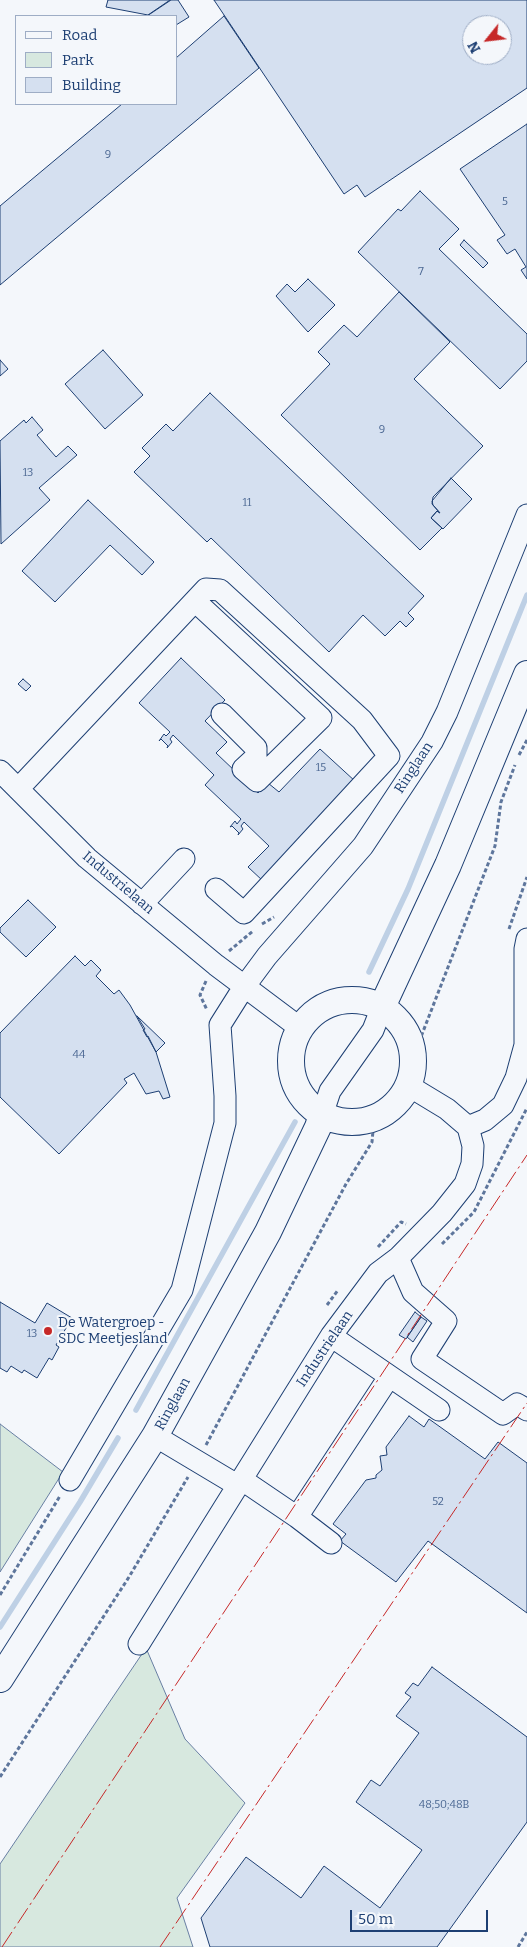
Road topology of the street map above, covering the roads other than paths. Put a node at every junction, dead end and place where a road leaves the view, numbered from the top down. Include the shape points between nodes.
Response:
1 (527, 515) edge
2 (195, 600) junction
3 (527, 674) edge
4 (222, 714) dead end
5 (0, 771) edge
6 (18, 789) junction
7 (184, 859) dead end
8 (216, 889) dead end
9 (142, 904) junction
10 (527, 939) edge
11 (244, 987) junction
12 (382, 1007) junction
13 (526, 1025) edge
14 (300, 1028) junction
15 (409, 1086) junction
16 (322, 1115) junction
17 (468, 1127) junction
18 (398, 1258) junction
19 (331, 1336) junction
20 (389, 1377) junction
21 (438, 1410) dead end
22 (527, 1410) edge
23 (155, 1436) junction
24 (70, 1480) road end
25 (239, 1482) junction
26 (297, 1517) junction
27 (331, 1543) dead end
28 (139, 1644) dead end
29 (0, 1679) edge

1 - 11 street, Ringlaan via 432,742 363,846
2 - 4 street via 321,718 257,781 243,769 256,757 256,748
2 - 6 street
2 - 8 street via 206,589 220,590 362,720 389,756 244,912
3 - 12 main road via 448,865
5 - 6 street, Industrielaan
6 - 9 street, Industrielaan via 87,858
7 - 9 street
9 - 11 street, Industrielaan
10 - 13 street
11 - 14 street, Industrielaan
11 - 24 street via 220,1025 225,1123 182,1290
12 - 14 main road via 356,999 333,1002 314,1012
12 - 15 main road via 408,1033 414,1069
12 - 16 street via 373,1030 330,1091
13 - 17 street via 516,1078 503,1105 485,1120
14 - 16 main road via 291,1056 292,1072 296,1087 310,1106
15 - 16 main road via 389,1111 374,1119 355,1123
15 - 17 street via 447,1109
16 - 23 main road, Ringlaan via 268,1232
17 - 18 street, Industrielaan via 474,1146 465,1184
18 - 19 street, Industrielaan via 378,1273
18 - 22 street via 413,1292 446,1321 422,1359 503,1414 517,1404
19 - 20 street
19 - 25 street, Industrielaan
20 - 21 street
20 - 26 street
23 - 25 street
23 - 29 main road, Ringlaan
25 - 26 street
25 - 28 street, Industrielaan
26 - 27 street

